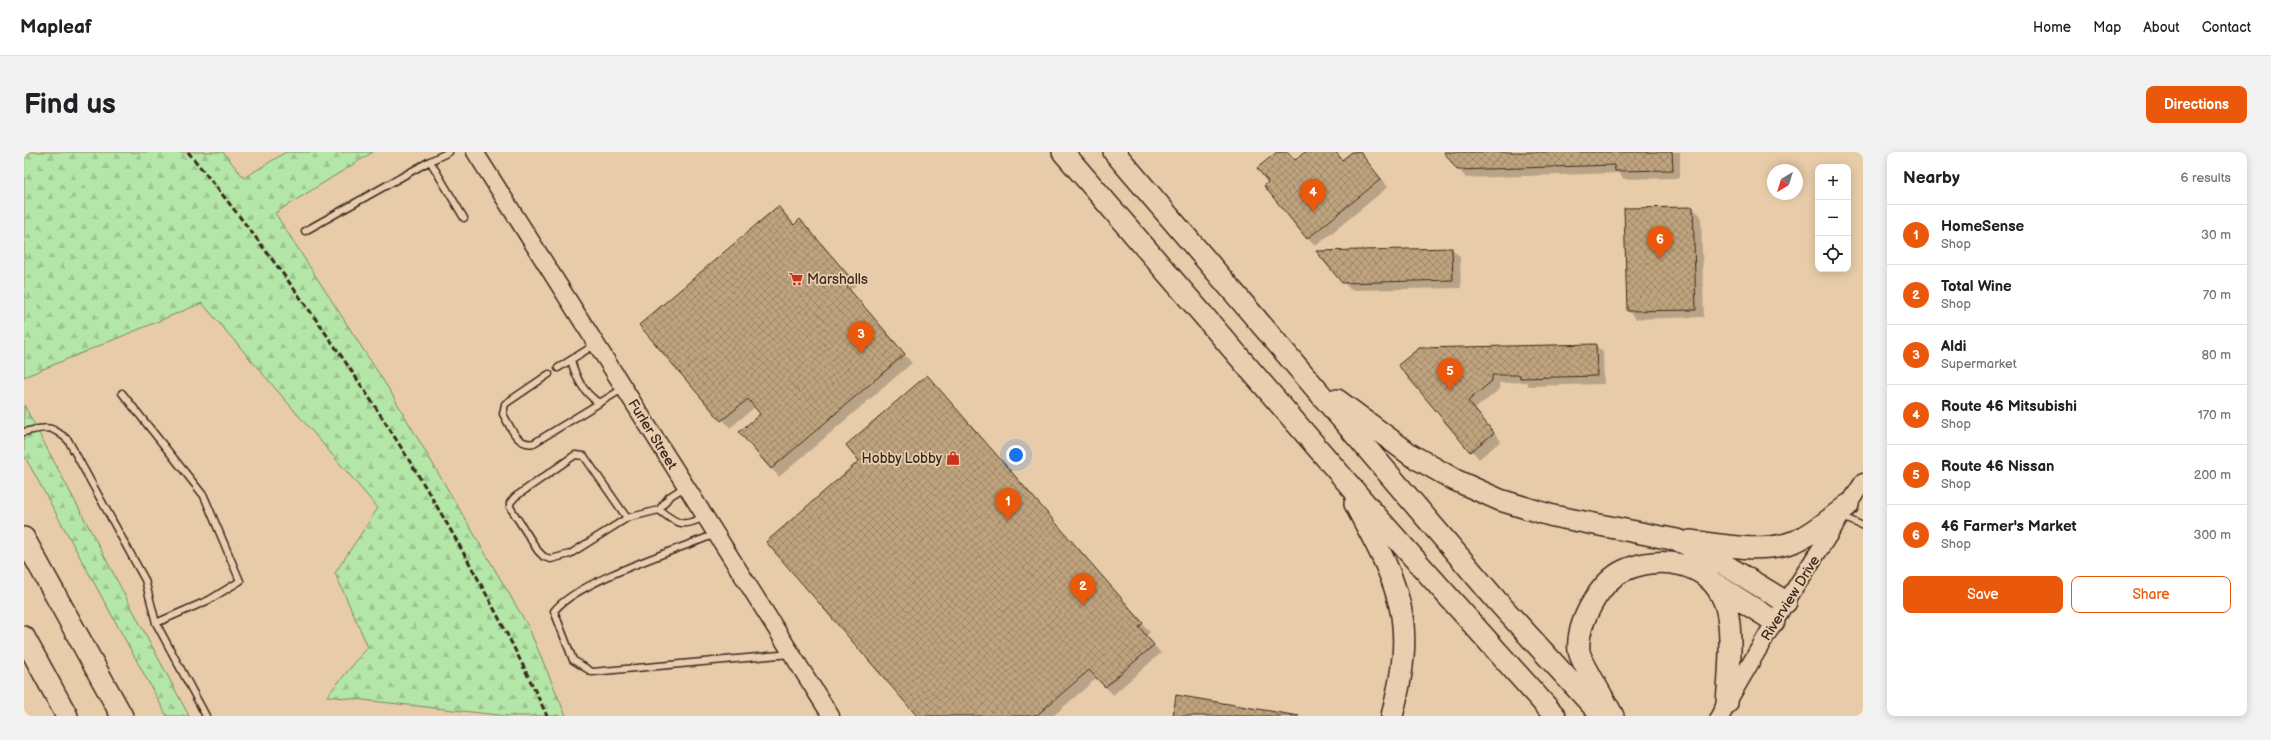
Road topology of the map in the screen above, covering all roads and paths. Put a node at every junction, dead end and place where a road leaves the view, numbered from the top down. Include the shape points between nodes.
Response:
1 (449, 152) edge
2 (474, 152) edge
3 (1063, 152) edge
4 (1114, 152) edge
5 (430, 161) junction
6 (464, 218) dead end
7 (305, 231) dead end
8 (596, 344) junction
9 (571, 360) junction
10 (558, 368) dead end
11 (548, 374) dead end
12 (1304, 374) junction
13 (624, 388) junction
14 (122, 393) dead end
15 (599, 403) junction
16 (24, 432) edge
17 (1343, 478) junction
18 (1863, 482) edge
19 (686, 486) junction
20 (659, 510) junction
21 (1845, 510) junction
22 (705, 516) junction
23 (627, 518) junction
24 (1863, 526) edge
25 (716, 534) junction
26 (24, 538) edge
27 (1677, 540) junction
28 (1711, 582) junction
29 (1786, 602) junction
30 (1774, 621) junction
31 (156, 623) junction
32 (24, 637) edge
33 (792, 654) junction
34 (1724, 710) edge
35 (67, 716) edge
36 (122, 716) edge
37 (206, 716) edge
38 (831, 716) edge
39 (1392, 716) edge
40 (1555, 716) edge
41 (1602, 716) edge
42 (1613, 716) edge

1 - 5 lane
2 - 8 street, Furler Street
3 - 17 highway
4 - 12 highway
5 - 6 lane
5 - 7 lane
8 - 9 lane
8 - 13 street, Furler Street
9 - 10 lane
9 - 15 lane via 582,388
11 - 15 lane via 505,404 503,414 520,441 529,445 534,443
12 - 27 highway via 1411,455 1480,492 1553,516
12 - 41 highway via 1528,637
13 - 15 lane
13 - 19 street, Furler Street
14 - 31 lane via 204,496 240,581 209,600
16 - 31 lane via 54,428 68,440 145,580
17 - 39 highway via 1398,597 1404,645 1402,675
17 - 40 highway
18 - 21 street, Riverview Drive
19 - 20 lane via 668,497
19 - 22 street, Furler Street
20 - 22 lane via 674,521 689,524
20 - 23 lane
21 - 24 lane
21 - 27 highway via 1796,541 1778,546 1753,548
21 - 29 street, Riverview Drive
22 - 25 street, Furler Street
23 - 23 lane via 570,554 551,559 538,551 510,507 510,503 515,497 580,454 584,456
25 - 33 street, Furler Street
25 - 33 lane via 598,581 561,603 554,611 573,660 592,672
26 - 36 highway
27 - 29 highway via 1706,553
28 - 30 highway
28 - 34 highway via 1724,599 1728,620 1730,646
28 - 42 highway via 1703,574 1686,566 1650,563 1617,575 1592,603 1582,626 1579,652
29 - 30 street, Riverview Drive
30 - 34 street, Riverview Drive
31 - 37 lane
32 - 35 highway
33 - 38 street, Furler Street

